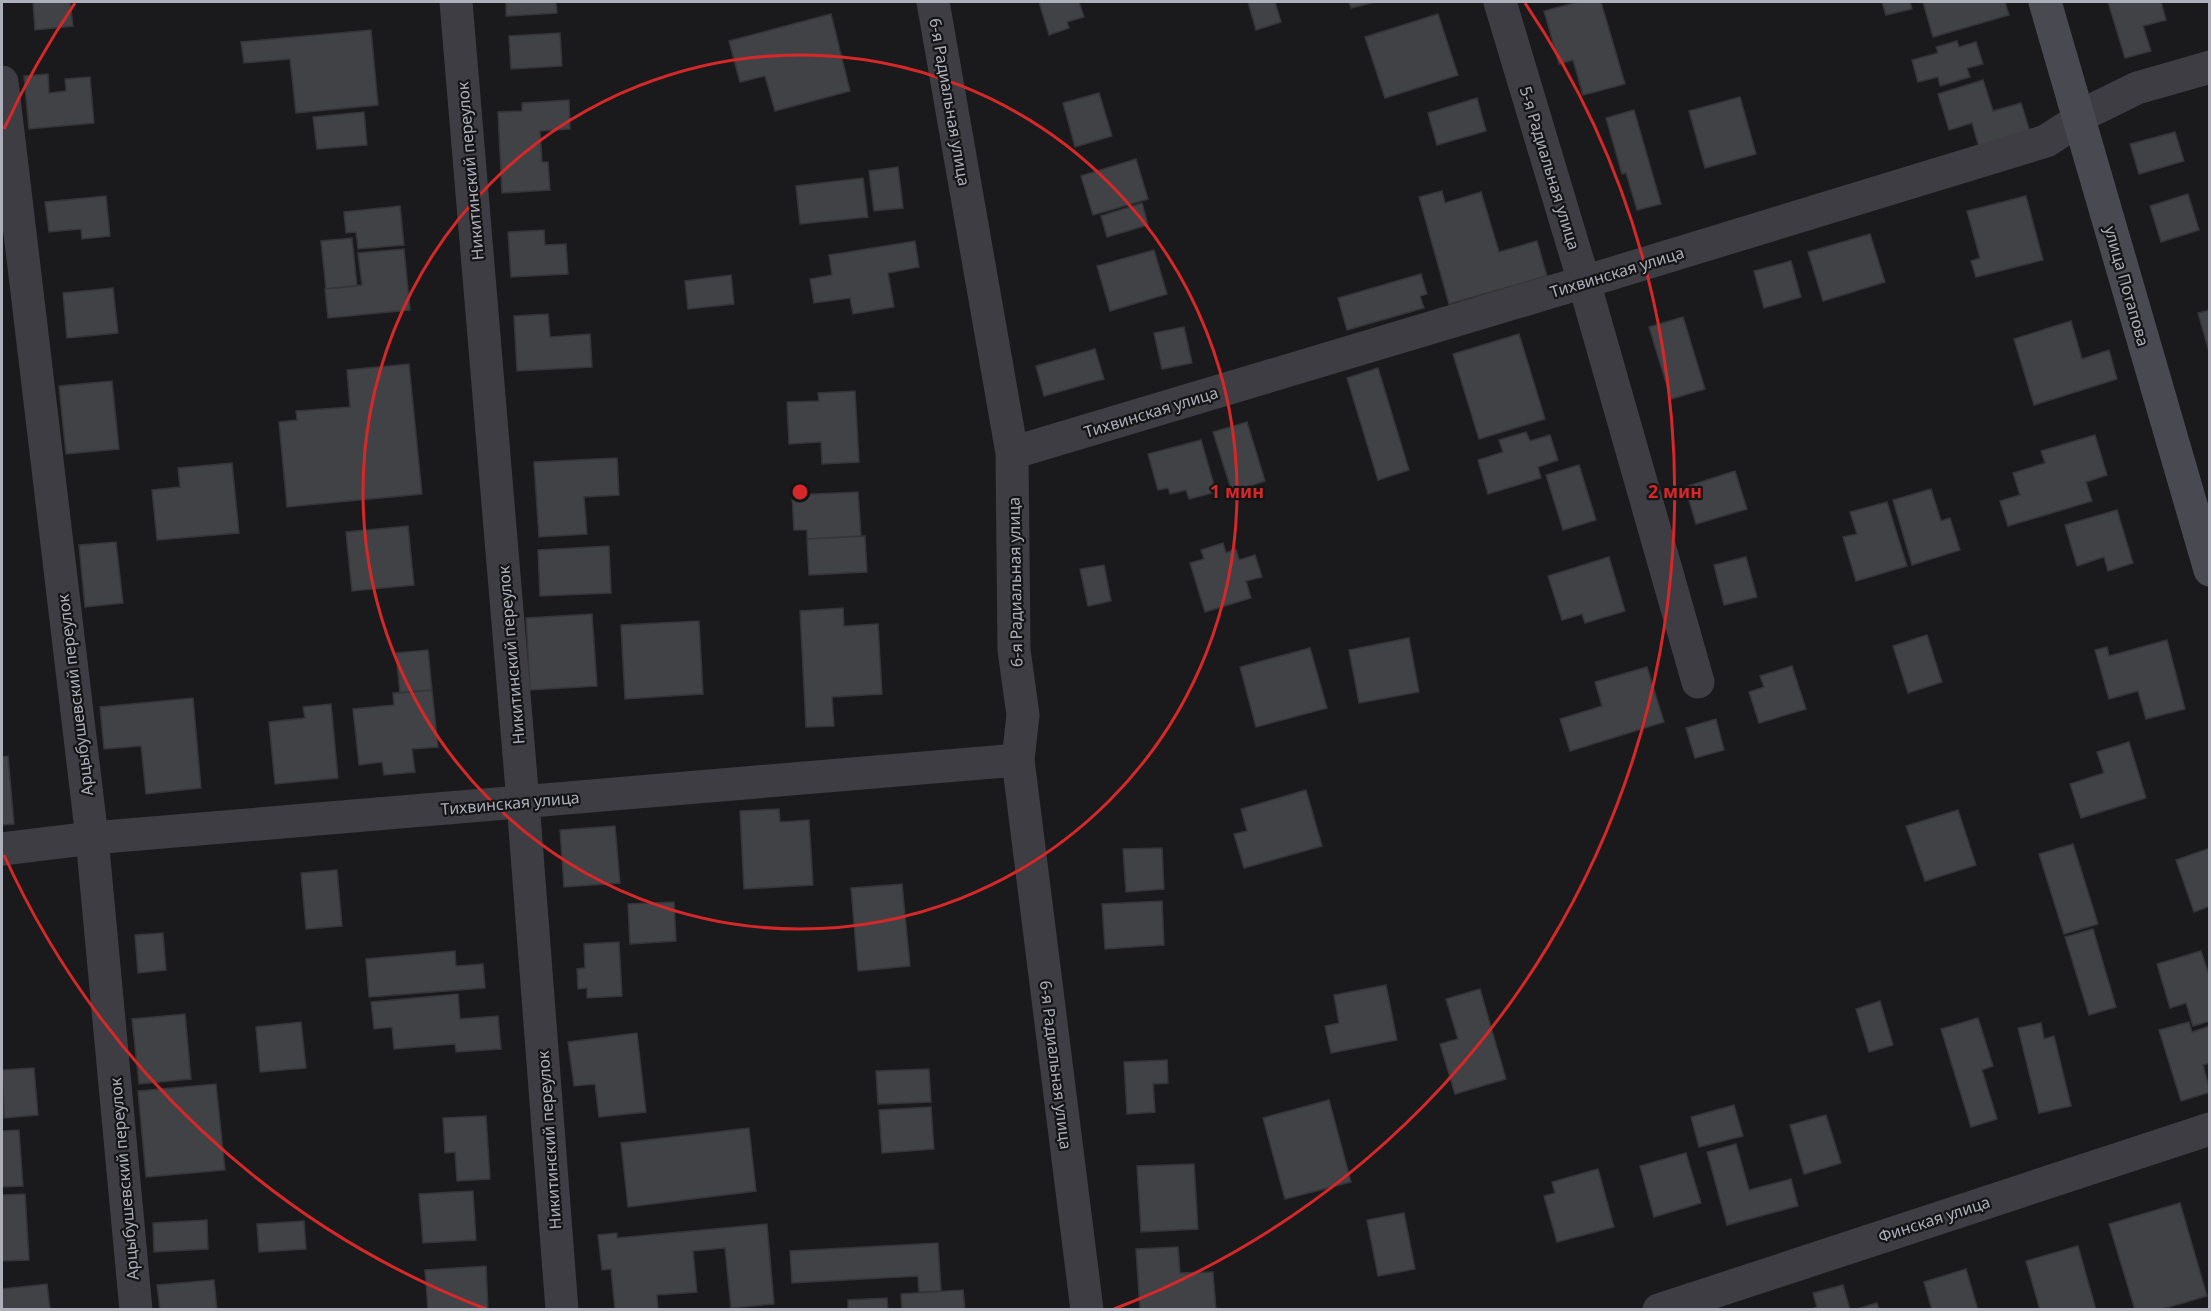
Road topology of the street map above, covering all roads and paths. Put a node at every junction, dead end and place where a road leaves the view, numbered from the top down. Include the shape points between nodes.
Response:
1 (456, 2) edge
2 (933, 2) edge
3 (1500, 2) edge
4 (2045, 2) edge
5 (2210, 67) edge
6 (2, 82) edge
7 (2078, 117) junction
8 (1584, 282) junction
9 (1012, 453) junction
10 (2210, 570) edge
11 (1698, 682) dead end
12 (1018, 760) junction
13 (523, 802) junction
14 (92, 838) junction
15 (2, 849) edge
16 (2210, 1129) edge
17 (136, 1310) edge
18 (562, 1310) edge
19 (1087, 1310) edge
20 (1659, 1310) edge

1 - 13 street, Никитинский переулок
2 - 9 street, 6-я Радиальная улица
3 - 8 street, 5-я Радиальная улица
4 - 7 street, улица Потапова
5 - 7 street, Тихвинская улица via 2138,88
6 - 14 street, Арцыбушевский переулок
7 - 8 street, Тихвинская улица via 2046,141
7 - 10 street, улица Потапова
8 - 9 street, Тихвинская улица
8 - 11 street, 5-я Радиальная улица
9 - 12 street, 6-я Радиальная улица via 1014,650 1023,715
12 - 13 street, Тихвинская улица
12 - 19 street, 6-я Радиальная улица
13 - 14 street, Тихвинская улица
13 - 18 street, Никитинский переулок
14 - 15 street, Тихвинская улица
14 - 17 street, Арцыбушевский переулок
16 - 20 street, Финская улица

